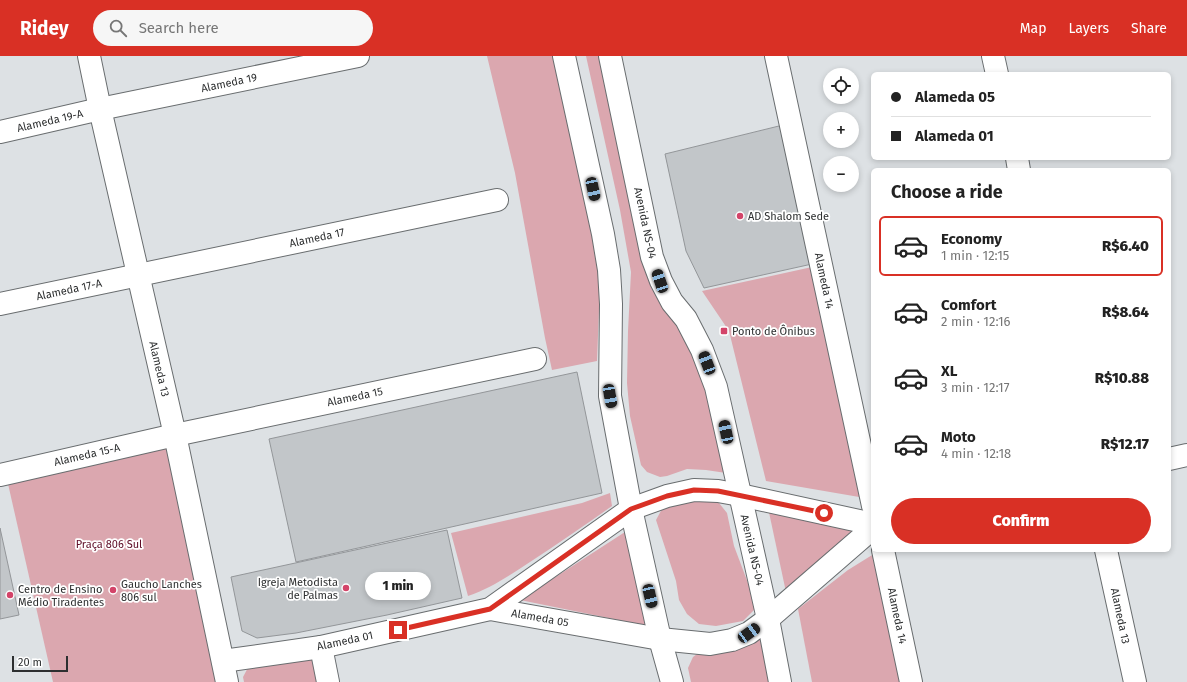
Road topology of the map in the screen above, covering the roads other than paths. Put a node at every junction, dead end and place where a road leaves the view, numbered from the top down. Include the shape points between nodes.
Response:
1 (88, 56) edge
2 (358, 56) edge
3 (564, 56) edge
4 (610, 56) edge
5 (776, 56) edge
6 (993, 56) edge
7 (997, 72) edge
8 (100, 110) junction
9 (0, 132) edge
10 (497, 200) dead end
11 (138, 275) junction
12 (0, 304) edge
13 (535, 359) dead end
14 (175, 435) junction
15 (1187, 455) edge
16 (1171, 459) edge
17 (0, 475) edge
18 (740, 495) junction
19 (871, 497) edge
20 (631, 509) junction
21 (871, 524) edge
22 (871, 530) edge
23 (883, 552) edge
24 (1106, 552) edge
25 (490, 609) junction
26 (768, 619) junction
27 (660, 639) junction
28 (321, 647) junction
29 (223, 661) junction
30 (227, 682) edge
31 (328, 682) edge
32 (672, 682) edge
33 (780, 682) edge
34 (911, 682) edge
35 (1135, 682) edge

1 - 8 street, Alameda 13
2 - 8 street, Alameda 19
3 - 20 street via 609,270 610,396
4 - 18 street, Avenida NS-04 via 652,257 660,281 686,319 702,350 716,388
5 - 19 street, Alameda 14
6 - 7 street
8 - 9 street, Alameda 19-A
8 - 11 street, Alameda 13
10 - 11 street, Alameda 17
11 - 12 street, Alameda 17-A
11 - 14 street, Alameda 13
13 - 14 street, Alameda 15
14 - 17 street, Alameda 15-A
14 - 29 street, Alameda 13
15 - 16 street
18 - 20 street, Alameda 05 via 694,490 667,496
18 - 21 street, Alameda 05
18 - 26 street, Avenida NS-04
20 - 25 street, Alameda 05
20 - 27 street
22 - 26 street, Alameda 05
23 - 34 street, Alameda 14
24 - 35 street, Alameda 13
25 - 27 street, Alameda 05
25 - 28 street, Alameda 01
26 - 27 street, Alameda 05 via 749,633 732,640 710,644
26 - 33 street, Avenida NS-04
27 - 32 street
28 - 29 street, Alameda 01
28 - 31 street
29 - 30 street, Alameda 13

